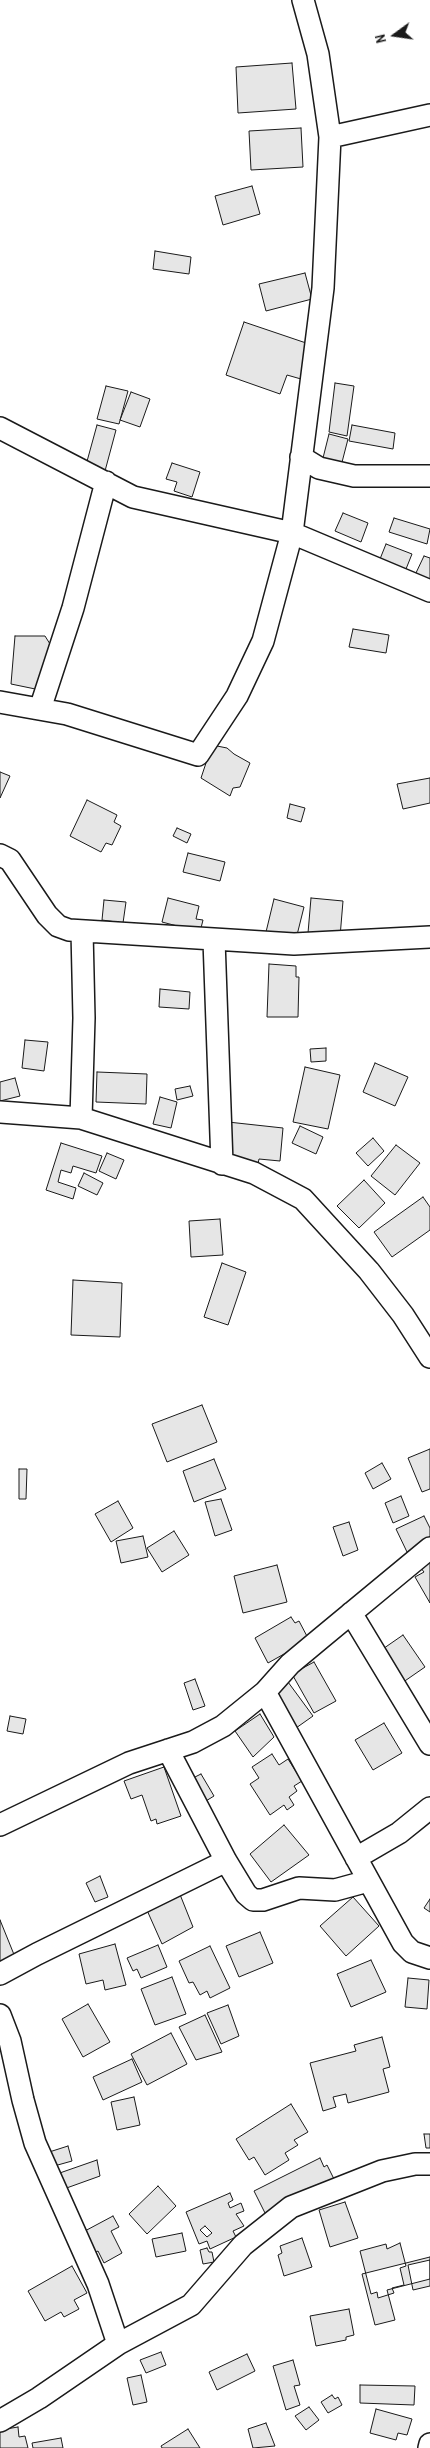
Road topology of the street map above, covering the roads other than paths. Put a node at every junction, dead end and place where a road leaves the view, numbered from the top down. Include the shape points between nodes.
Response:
1 (303, 0) edge
2 (430, 115) edge
3 (330, 137) junction
4 (0, 428) edge
5 (301, 457) junction
6 (430, 476) edge
7 (106, 482) junction
8 (292, 533) junction
9 (430, 591) edge
10 (0, 702) edge
11 (40, 709) junction
12 (0, 855) edge
13 (82, 931) junction
14 (430, 937) edge
15 (214, 940) junction
16 (0, 1112) edge
17 (81, 1118) junction
18 (222, 1164) junction
19 (430, 1357) edge
20 (430, 1548) edge
21 (351, 1613) junction
22 (265, 1692) junction
23 (430, 1744) edge
24 (168, 1750) junction
25 (430, 1808) edge
26 (0, 1825) edge
27 (356, 1858) junction
28 (226, 1860) junction
29 (368, 1881) junction
30 (430, 1958) edge
31 (0, 1974) edge
32 (0, 2015) edge
33 (430, 2164) edge
34 (118, 2344) junction
35 (0, 2421) edge
36 (430, 2444) edge
37 (429, 2448) edge

1 - 3 street via 318,54
2 - 3 street
3 - 5 street via 323,288
4 - 7 street
5 - 6 street via 319,468 354,476
5 - 8 street
7 - 8 street via 133,497
7 - 11 street via 73,608
8 - 9 street
8 - 11 street via 263,641 237,696 198,755 67,714
10 - 11 street
12 - 13 street via 10,860 58,926
13 - 15 street
13 - 17 street
14 - 15 street via 294,944
15 - 18 street
16 - 17 street
17 - 18 street
18 - 19 street via 254,1173 303,1199 368,1271
20 - 21 street
21 - 22 street via 290,1664
21 - 23 street
22 - 24 street via 223,1726 193,1742
22 - 27 street
24 - 26 street via 128,1763
24 - 28 street
25 - 27 street via 398,1833
27 - 29 street
28 - 29 street via 253,1900 263,1900 299,1888 335,1890
28 - 31 street
29 - 30 street via 402,1943 412,1952
32 - 34 street via 10,2041 35,2143 98,2284
33 - 34 street via 382,2171 291,2207 243,2245 191,2305
34 - 35 street
36 - 37 street

